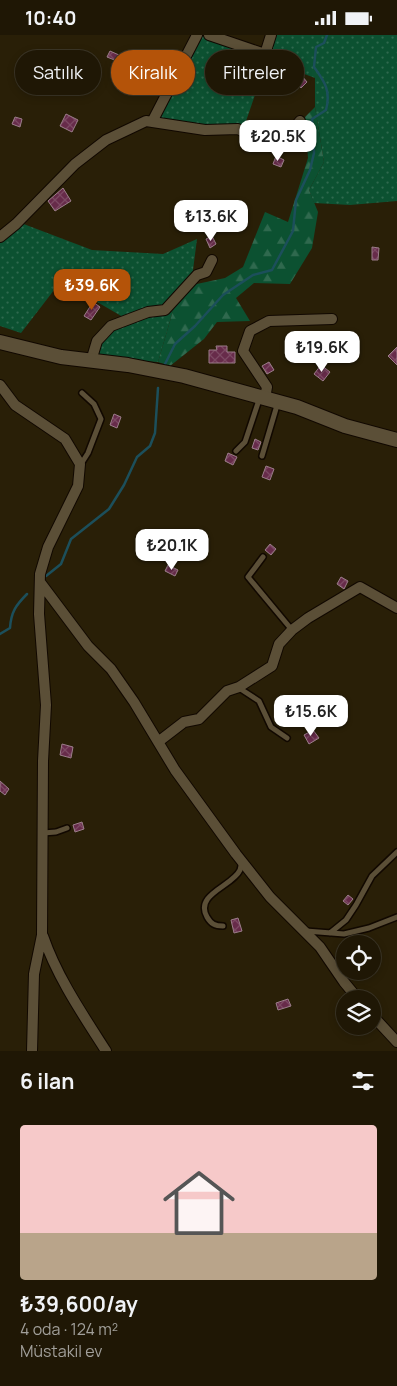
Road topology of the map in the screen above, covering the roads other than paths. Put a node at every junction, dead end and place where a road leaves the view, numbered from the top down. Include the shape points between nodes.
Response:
1 (197, 35) edge
2 (209, 35) edge
3 (271, 35) edge
4 (300, 121) dead end
5 (152, 122) junction
6 (0, 237) edge
7 (212, 260) dead end
8 (332, 319) dead end
9 (0, 342) edge
10 (91, 361) junction
11 (0, 385) edge
12 (82, 393) dead end
13 (268, 399) junction
14 (397, 440) edge
15 (236, 451) dead end
16 (262, 457) dead end
17 (80, 464) junction
18 (263, 557) dead end
19 (40, 582) junction
20 (397, 608) edge
21 (292, 630) junction
22 (239, 687) junction
23 (287, 738) dead end
24 (158, 742) junction
25 (67, 828) dead end
26 (43, 833) junction
27 (397, 852) edge
28 (242, 861) junction
29 (397, 917) edge
30 (223, 926) dead end
31 (303, 931) junction
32 (330, 933) junction
33 (42, 935) junction
34 (351, 990) edge
35 (381, 1025) edge
36 (397, 1042) edge
37 (32, 1051) edge
38 (106, 1051) edge

1 - 5 street
2 - 3 street via 265,55
4 - 5 street via 290,133 270,145 238,129 205,130
5 - 6 street via 146,121 106,140 75,164
7 - 10 street via 206,272 197,275 165,310 148,312 111,326 97,341
8 - 13 street via 269,321 250,331 243,351 267,387
9 - 10 street
10 - 13 street via 184,376
11 - 17 street via 15,405 65,439
12 - 17 lane via 94,404 101,419 88,453
13 - 14 street
13 - 15 lane via 245,442
13 - 16 lane
17 - 19 street via 78,486 48,547
18 - 21 lane via 248,577
19 - 24 street via 88,647 111,669
19 - 26 street via 39,614 46,705
20 - 21 street via 360,587
21 - 22 street via 279,644 272,666
22 - 23 lane via 259,701 271,727
22 - 24 street via 227,691 199,719 184,722
24 - 28 street via 199,805
25 - 26 lane
26 - 33 street
27 - 32 lane via 372,876 346,920
28 - 30 lane via 240,870 211,895 205,905 209,920 215,926
28 - 31 street via 270,897
29 - 32 lane via 369,928
31 - 32 lane
31 - 34 street via 320,947
33 - 37 street via 34,974
33 - 38 street via 59,971
35 - 36 street

